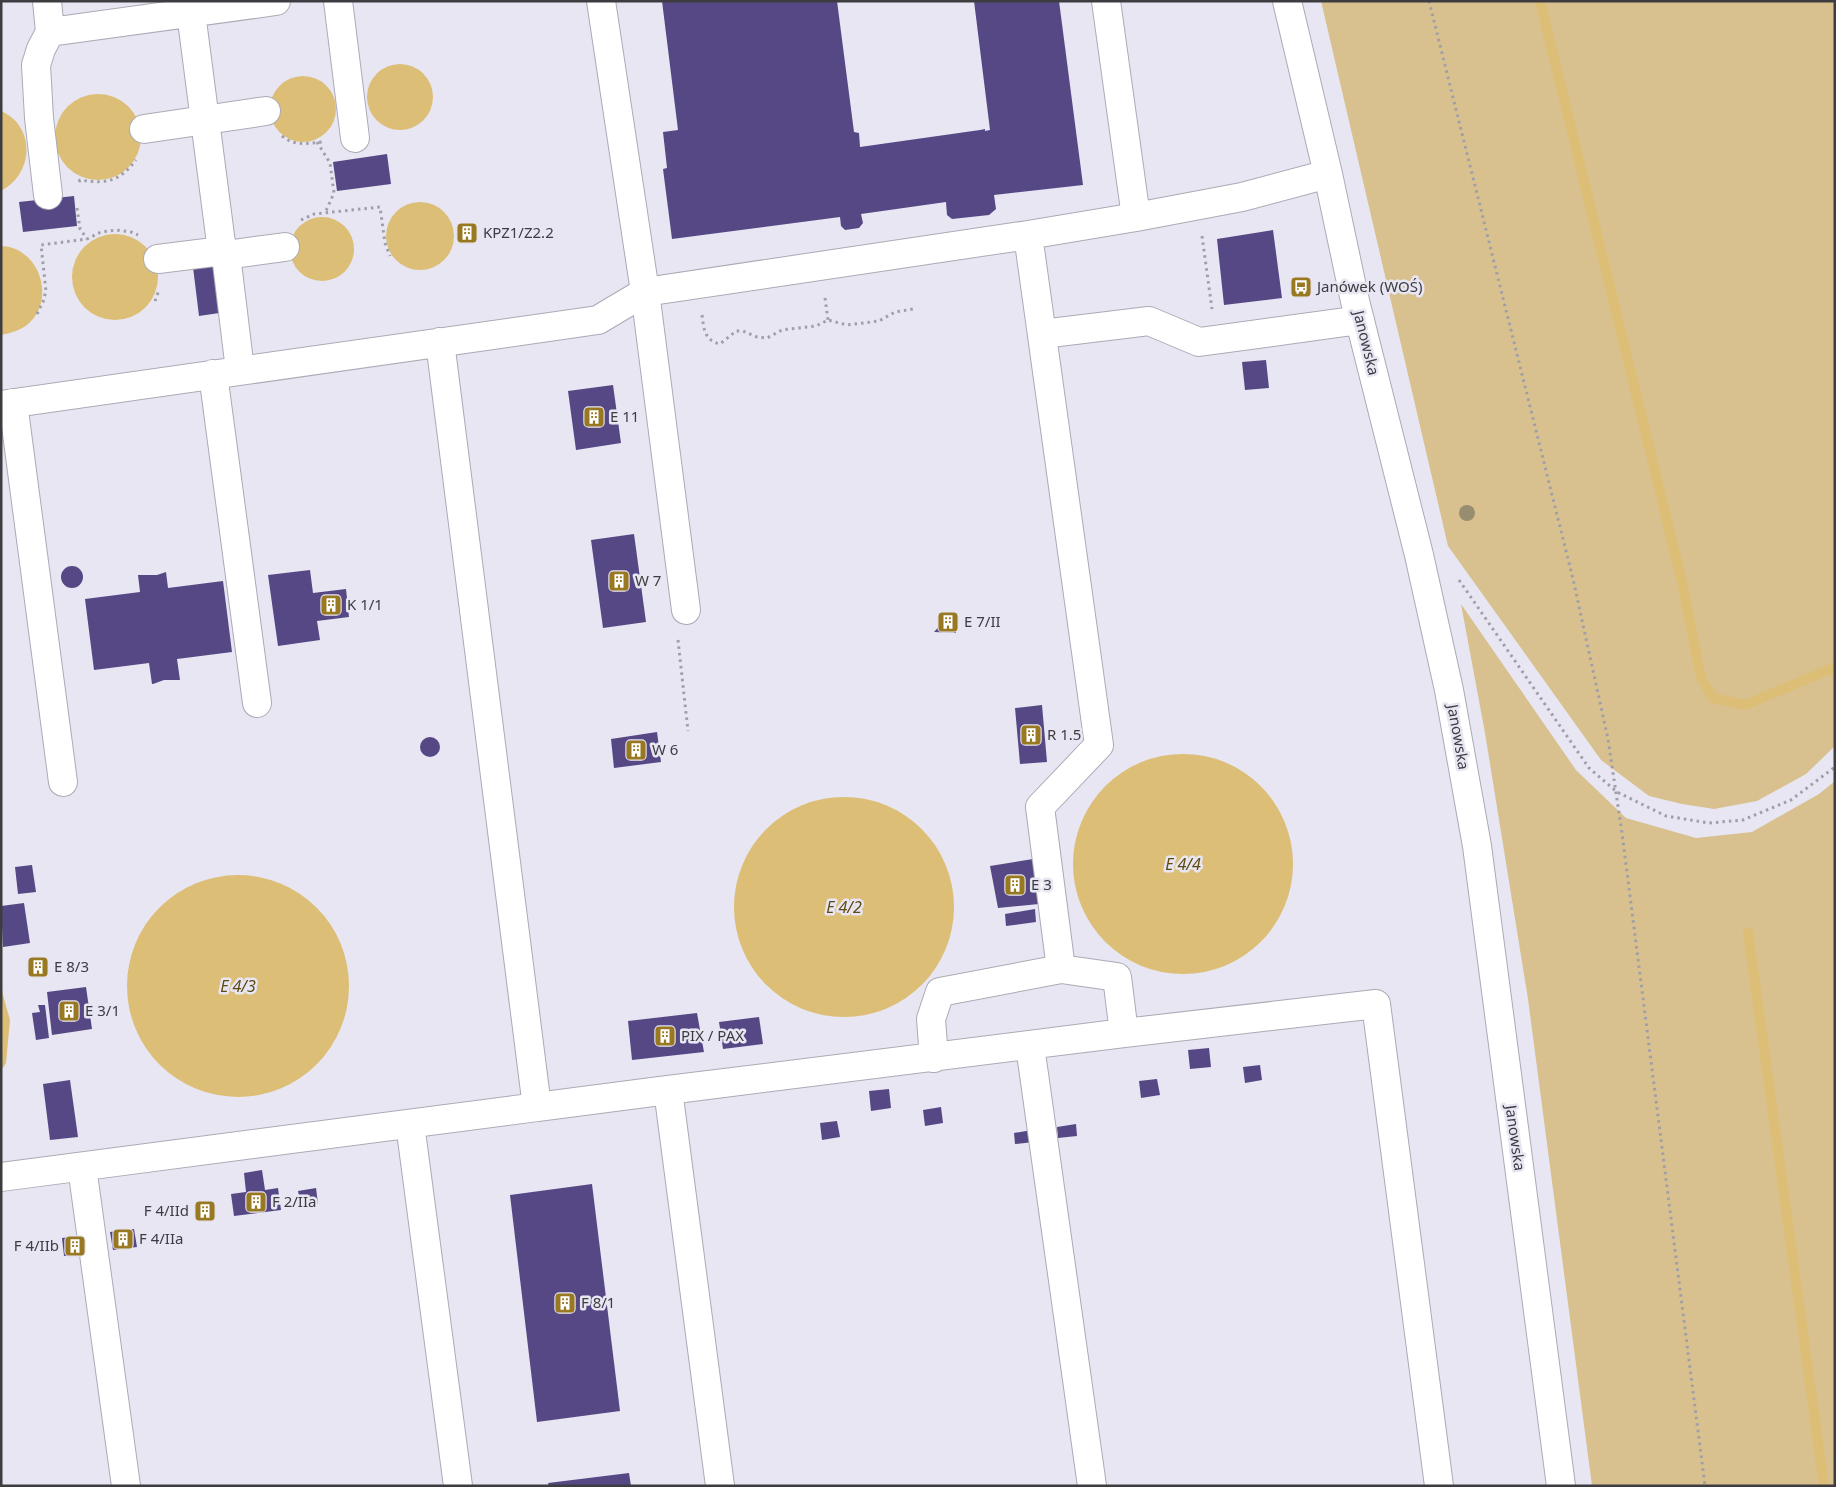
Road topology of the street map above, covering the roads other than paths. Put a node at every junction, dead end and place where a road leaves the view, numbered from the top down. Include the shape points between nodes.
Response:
1 (46, 1) edge
2 (276, 1) edge
3 (338, 1) edge
4 (601, 1) edge
5 (1106, 1) edge
6 (1286, 1) edge
7 (191, 13) junction
8 (50, 32) junction
9 (266, 112) dead end
10 (204, 120) junction
11 (144, 129) road end
12 (355, 138) dead end
13 (1328, 174) junction
14 (48, 195) dead end
15 (1136, 217) junction
16 (1028, 235) junction
17 (285, 247) road end
18 (224, 253) junction
19 (158, 259) road end
20 (645, 292) junction
21 (1360, 320) junction
22 (1042, 334) junction
23 (440, 342) junction
24 (226, 372) junction
25 (7, 404) edge
26 (686, 610) road end
27 (257, 703) dead end
28 (63, 782) dead end
29 (1060, 969) junction
30 (1124, 1033) junction
31 (1030, 1046) junction
32 (934, 1058) junction
33 (668, 1090) junction
34 (537, 1108) junction
35 (410, 1124) junction
36 (82, 1167) junction
37 (1, 1177) edge
38 (126, 1486) edge
39 (458, 1486) edge
40 (720, 1486) edge
41 (1092, 1486) edge
42 (1439, 1486) edge
43 (1560, 1486) edge

1 - 8 street
2 - 7 street
3 - 12 street
4 - 20 street
5 - 15 street
6 - 13 street, Janowska
7 - 8 street
7 - 10 street
8 - 14 street via 36,65
9 - 10 street
10 - 11 street
10 - 18 street
13 - 15 street via 1242,197
13 - 21 street, Janowska
15 - 16 street
16 - 20 street
16 - 22 street
17 - 18 street
18 - 19 street
18 - 24 street
20 - 23 street via 598,320
20 - 26 street
21 - 22 street via 1199,342 1149,321
21 - 43 street, Janowska via 1419,555 1449,690 1477,846
22 - 29 street via 1099,745 1040,807
23 - 24 street
23 - 34 street
24 - 25 street
24 - 27 street
25 - 28 street
29 - 30 street via 1117,977
29 - 32 street via 940,992 931,1019
30 - 31 street
30 - 42 street via 1376,1004
31 - 32 street
31 - 41 street
32 - 33 street
33 - 34 street
33 - 40 street
34 - 35 street
35 - 36 street
35 - 39 street
36 - 37 street
36 - 38 street

